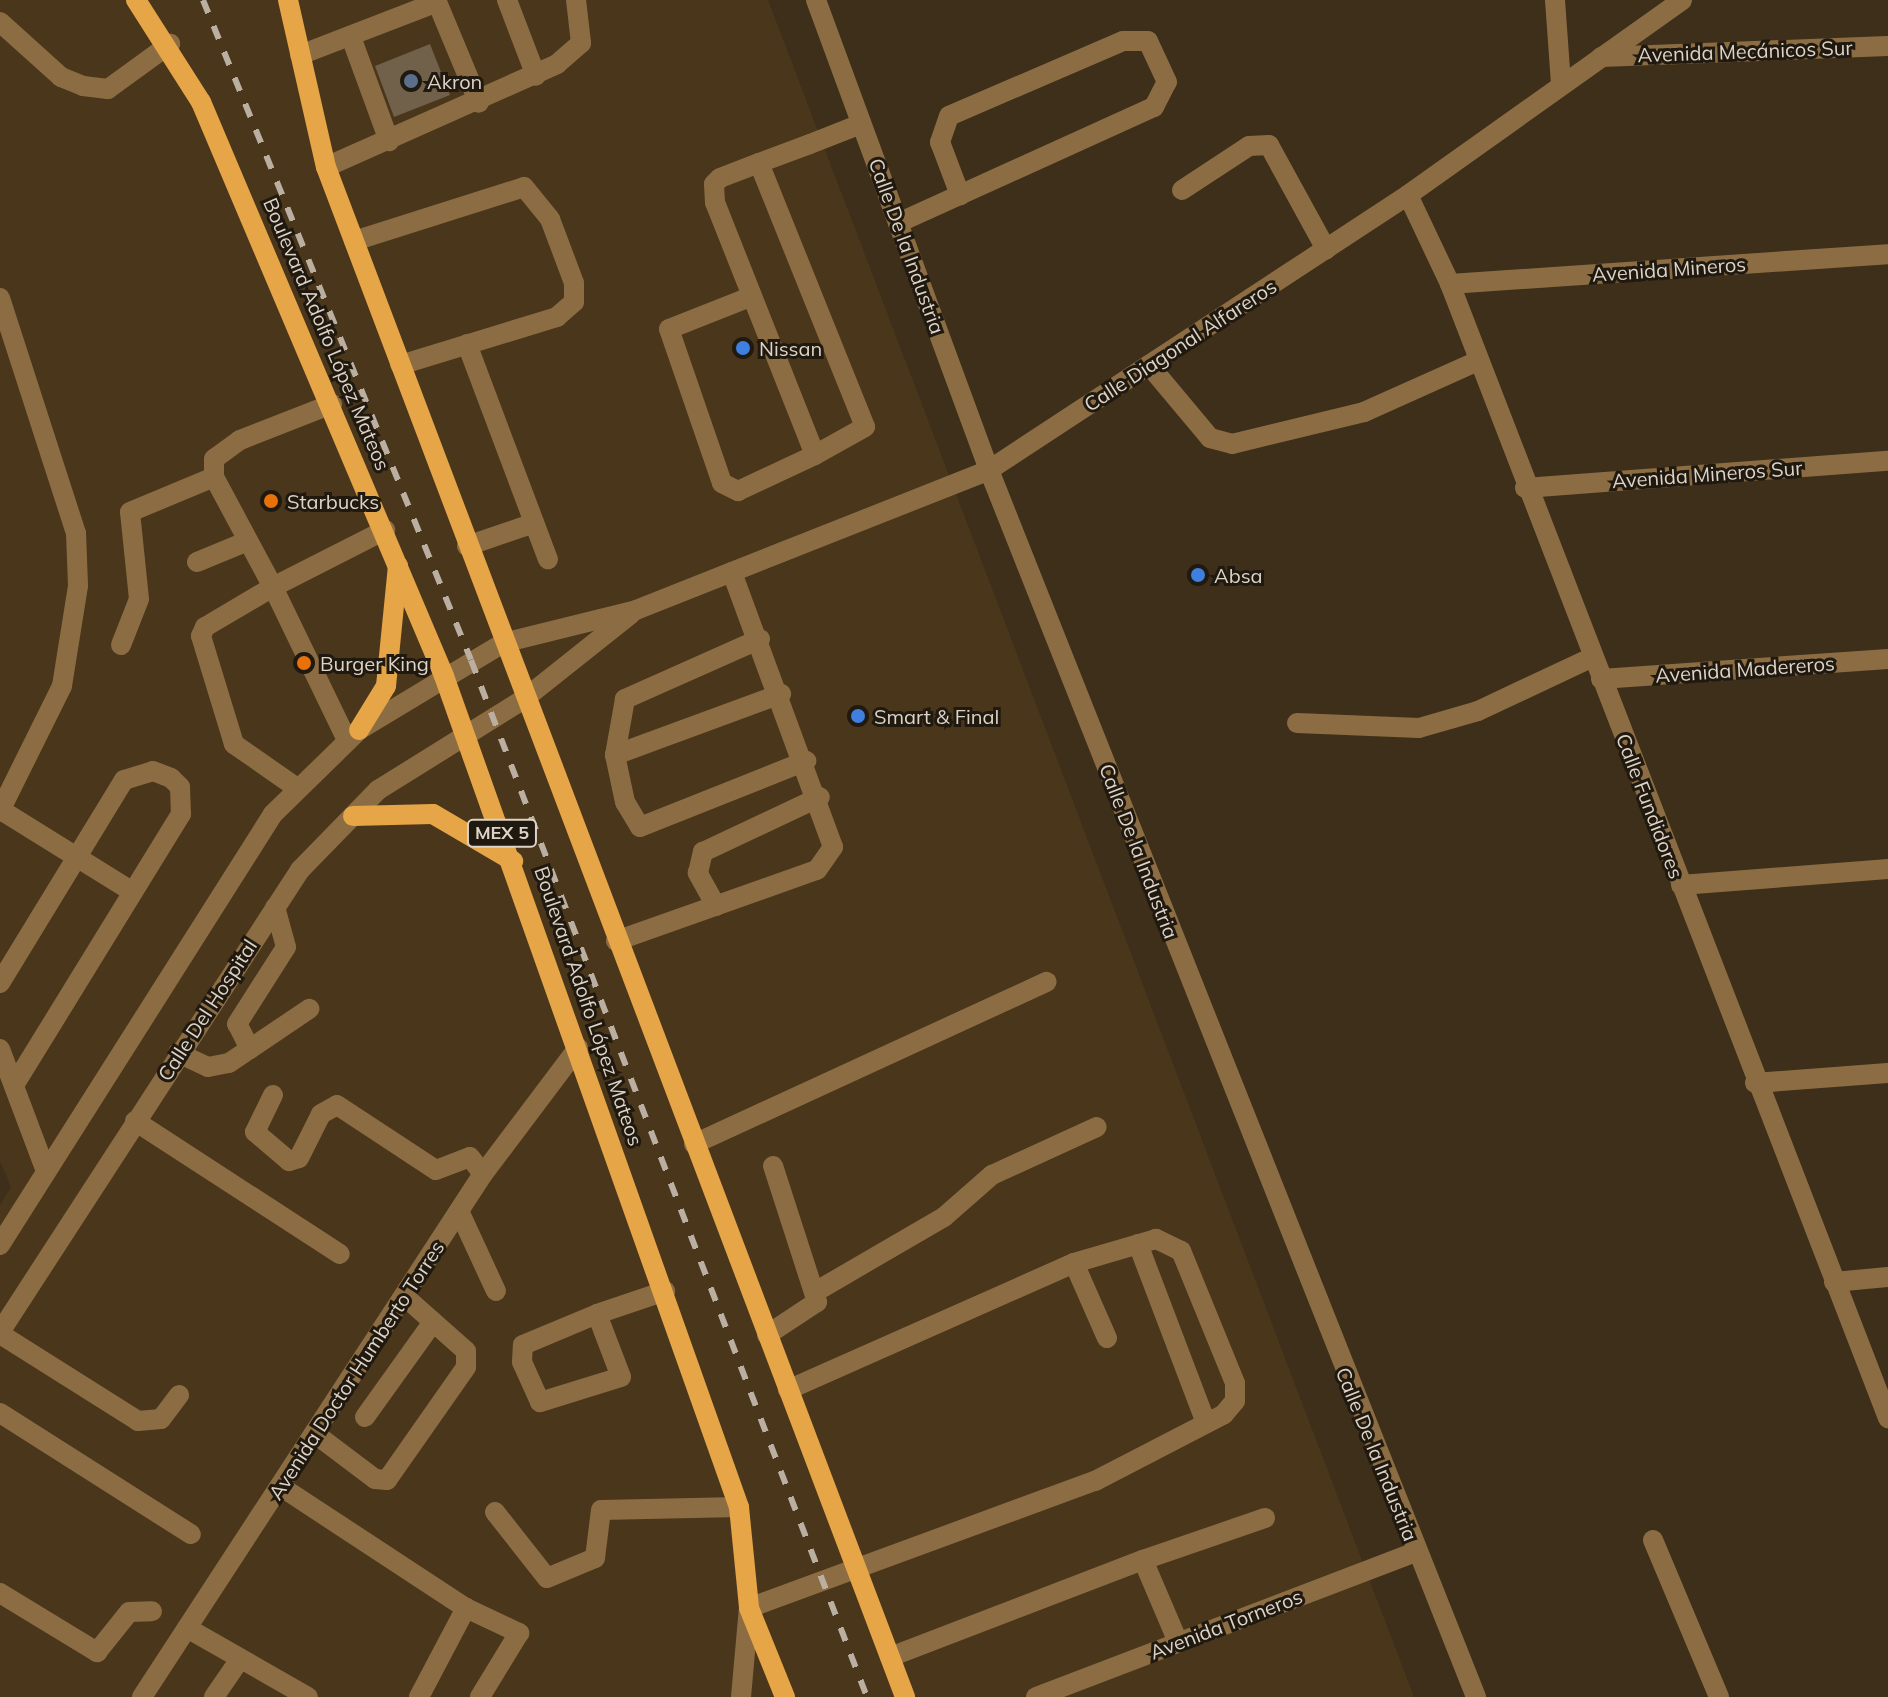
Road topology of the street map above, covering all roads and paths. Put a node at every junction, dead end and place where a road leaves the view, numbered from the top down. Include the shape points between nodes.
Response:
1 (136, 0) edge
2 (288, 0) edge
3 (507, 0) edge
4 (576, 0) edge
5 (816, 0) edge
6 (1555, 0) edge
7 (1682, 0) edge
8 (437, 1) edge
9 (0, 22) edge
10 (351, 37) junction
11 (170, 44) junction
12 (1888, 46) edge
13 (300, 55) junction
14 (1601, 57) junction
15 (536, 76) junction
16 (1561, 83) junction
17 (479, 103) junction
18 (861, 124) junction
19 (389, 141) junction
20 (759, 163) junction
21 (326, 167) junction
22 (1182, 190) dead end
23 (960, 195) junction
24 (1408, 195) junction
25 (898, 223) junction
26 (354, 241) junction
27 (1326, 249) junction
28 (1888, 254) edge
29 (1450, 284) junction
30 (750, 297) junction
31 (0, 298) edge
32 (467, 344) junction
33 (1478, 361) junction
34 (400, 365) junction
35 (1149, 365) junction
36 (332, 404) junction
37 (815, 455) junction
38 (1888, 461) edge
39 (989, 470) junction
40 (214, 477) junction
41 (1525, 488) junction
42 (534, 523) junction
43 (385, 530) junction
44 (248, 541) junction
45 (467, 546) junction
46 (548, 559) dead end
47 (197, 562) dead end
48 (398, 562) junction
49 (732, 572) junction
50 (273, 587) junction
51 (636, 610) junction
52 (760, 639) junction
53 (503, 643) junction
54 (121, 645) dead end
55 (1593, 657) junction
56 (1888, 659) edge
57 (444, 676) junction
58 (1601, 679) junction
59 (781, 694) junction
60 (524, 699) junction
61 (1297, 723) dead end
62 (353, 735) junction
63 (463, 736) junction
64 (615, 755) junction
65 (806, 761) junction
66 (297, 788) junction
67 (820, 797) junction
68 (0, 810) edge
69 (353, 816) junction
70 (77, 858) junction
71 (513, 861) junction
72 (1888, 869) edge
73 (1681, 885) junction
74 (131, 891) junction
75 (716, 906) junction
76 (275, 907) junction
77 (616, 941) junction
78 (1047, 982) dead end
79 (0, 983) edge
80 (309, 1009) dead end
81 (578, 1048) junction
82 (0, 1049) edge
83 (250, 1049) junction
84 (178, 1053) junction
85 (1888, 1073) edge
86 (1755, 1083) junction
87 (14, 1085) junction
88 (273, 1095) dead end
89 (135, 1121) junction
90 (1097, 1127) dead end
91 (694, 1144) junction
92 (44, 1166) junction
93 (773, 1166) dead end
94 (483, 1174) junction
95 (459, 1211) junction
96 (1138, 1244) junction
97 (0, 1245) edge
98 (340, 1254) dead end
99 (1074, 1263) junction
100 (1888, 1277) edge
101 (1834, 1282) junction
102 (496, 1291) dead end
103 (665, 1291) junction
104 (815, 1292) junction
105 (404, 1296) junction
106 (597, 1314) junction
107 (433, 1322) junction
108 (0, 1333) edge
109 (767, 1335) junction
110 (1107, 1338) dead end
111 (788, 1390) junction
112 (179, 1395) dead end
113 (0, 1413) edge
114 (365, 1417) dead end
115 (1888, 1418) edge
116 (1206, 1423) junction
117 (314, 1433) junction
118 (280, 1486) junction
119 (739, 1507) junction
120 (495, 1512) dead end
121 (1265, 1518) dead end
122 (191, 1534) dead end
123 (1653, 1540) dead end
124 (1415, 1552) junction
125 (1143, 1560) junction
126 (856, 1568) junction
127 (0, 1593) edge
128 (466, 1608) junction
129 (749, 1608) junction
130 (152, 1611) dead end
131 (187, 1628) junction
132 (1178, 1642) junction
133 (890, 1657) junction
134 (240, 1659) junction
135 (277, 1690) edge
136 (1050, 1695) edge
137 (142, 1697) edge
138 (214, 1697) edge
139 (308, 1697) edge
140 (419, 1697) edge
141 (480, 1697) edge
142 (741, 1697) edge
143 (785, 1697) edge
144 (905, 1697) edge
145 (1476, 1697) edge
146 (1719, 1697) edge

1 - 11 main road, Boulevard Adolfo López Mateos / MEX 5
2 - 13 main road, MEX 5
3 - 15 street
4 - 15 street via 581,43
5 - 18 street, Calle De la Industria
6 - 16 street
7 - 14 street, Calle Diagonal Alfareros
8 - 10 street
8 - 17 street
9 - 11 street via 61,77 83,86 108,89
10 - 13 street
10 - 19 street
11 - 36 main road, Boulevard Adolfo López Mateos / MEX 5
12 - 14 street, Avenida Mecánicos Sur
13 - 21 main road, MEX 5
14 - 16 street, Calle Diagonal Alfareros
15 - 17 street
16 - 24 street, Calle Diagonal Alfareros
17 - 19 street
18 - 20 street
18 - 25 street, Calle De la Industria
19 - 21 street
20 - 30 street via 720,178 713,193
20 - 37 street via 865,427
21 - 26 main road, MEX 5
22 - 27 street via 1249,146 1269,145
23 - 23 street via 1154,107 1167,82 1148,41 1123,41 949,116 940,142
23 - 25 street
24 - 27 street, Calle Diagonal Alfareros
24 - 29 street, Calle Fundidores
25 - 39 street, Calle De la Industria
26 - 32 street via 511,187 532,190 554,232 574,302 557,317
26 - 34 main road, MEX 5
27 - 35 street, Calle Diagonal Alfareros
28 - 29 street, Avenida Mineros
29 - 33 street, Calle Fundidores
30 - 37 street
30 - 37 street via 669,329 722,483 738,491
31 - 68 street via 72,520 78,586 62,686
32 - 34 street
32 - 42 street
33 - 35 street via 1364,412 1232,444 1210,438
33 - 41 street, Calle Fundidores
34 - 45 main road, MEX 5
35 - 39 street, Calle Diagonal Alfareros
36 - 40 street via 240,440 214,459
36 - 43 main road, Boulevard Adolfo López Mateos / MEX 5
38 - 41 street, Avenida Mineros Sur
39 - 49 street, Calle Diagonal Alfareros
39 - 124 street, Calle De la Industria
40 - 44 street
40 - 54 street via 130,512 139,599
41 - 55 street, Calle Fundidores
42 - 45 street
42 - 46 street
43 - 48 main road, Boulevard Adolfo López Mateos / MEX 5
43 - 50 street
44 - 47 street
44 - 50 street
45 - 53 main road, MEX 5
48 - 57 main road, Boulevard Adolfo López Mateos / MEX 5
48 - 62 main road via 386,686
49 - 51 street, Calle Diagonal Alfareros
49 - 52 street
50 - 62 street
50 - 66 street via 201,636 234,744
51 - 53 street, Calle Diagonal Alfareros
51 - 60 street, Calle Diagonal Alfareros
52 - 59 street
52 - 64 street via 625,699 617,714
53 - 57 street, Calle Diagonal Alfareros
53 - 60 main road, MEX 5
55 - 58 street, Calle Fundidores
55 - 61 street via 1478,711 1419,728
56 - 58 street, Avenida Madereros
57 - 62 street
57 - 63 main road, Boulevard Adolfo López Mateos / MEX 5
58 - 73 street, Calle Fundidores
59 - 64 street
59 - 65 street
60 - 63 street, Calle Diagonal Alfareros
60 - 77 main road, MEX 5
62 - 66 street
63 - 69 street, Calle Del Hospital via 419,759
63 - 71 main road, Boulevard Adolfo López Mateos / MEX 5
64 - 65 street via 625,802 640,827
65 - 67 street
66 - 92 street via 237,866
67 - 75 street via 833,831 829,857 817,870
67 - 75 street via 703,852 698,873
68 - 70 street
69 - 71 main road via 433,814
69 - 76 street, Calle Del Hospital
70 - 74 street
70 - 74 street via 124,780 153,771 171,778 180,787 181,814
70 - 79 street
71 - 81 main road, Boulevard Adolfo López Mateos / MEX 5
72 - 73 street
73 - 86 street, Calle Fundidores
74 - 87 street
75 - 77 street
76 - 83 street via 286,947 237,1024
76 - 84 street, Calle Del Hospital
77 - 91 main road, MEX 5
78 - 91 street
80 - 83 street
81 - 94 street, Avenida Doctor Humberto Torres
81 - 103 main road, Boulevard Adolfo López Mateos / MEX 5
82 - 87 street
83 - 84 street via 218,1066
84 - 89 street, Calle Del Hospital
85 - 86 street
86 - 101 street, Calle Fundidores
87 - 92 street
88 - 94 street via 255,1132 289,1161 299,1158 321,1114 337,1105 436,1170 470,1157
89 - 98 street
89 - 108 street, Calle Del Hospital
90 - 104 street via 992,1175 944,1217
91 - 109 main road, MEX 5
92 - 97 street
93 - 104 street
94 - 95 street, Avenida Doctor Humberto Torres
95 - 102 street
95 - 105 street, Avenida Doctor Humberto Torres
96 - 99 street
96 - 116 street
96 - 116 street via 1166,1240 1181,1251 1231,1366 1235,1401
99 - 110 street
99 - 111 street
100 - 101 street
101 - 115 street, Calle Fundidores
103 - 106 street
103 - 119 main road, Boulevard Adolfo López Mateos / MEX 5
104 - 109 street via 814,1309
105 - 107 street
105 - 117 street, Avenida Doctor Humberto Torres
106 - 106 street via 523,1345 520,1354 540,1402 621,1377
107 - 114 street
107 - 117 street via 468,1359 387,1480 375,1479
108 - 112 street via 138,1421 161,1419
109 - 111 main road, MEX 5
111 - 126 main road, MEX 5
113 - 122 street
116 - 126 street via 1095,1481
117 - 118 street, Avenida Doctor Humberto Torres
118 - 128 street
118 - 131 street, Avenida Doctor Humberto Torres
119 - 120 street via 601,1510 595,1558 547,1578
119 - 129 main road, Boulevard Adolfo López Mateos / MEX 5
121 - 125 street
123 - 146 street
124 - 132 street, Avenida Torneros
124 - 145 street, Calle De la Industria
125 - 132 street
125 - 133 street
126 - 129 street
126 - 133 main road, MEX 5
127 - 130 street via 97,1652 129,1612
128 - 140 street
128 - 141 street via 519,1633
129 - 142 street
129 - 143 main road, Boulevard Adolfo López Mateos / MEX 5
131 - 134 street
131 - 137 street, Avenida Doctor Humberto Torres
132 - 136 street, Avenida Torneros
133 - 144 main road, MEX 5
134 - 135 street
134 - 138 street
135 - 139 street

